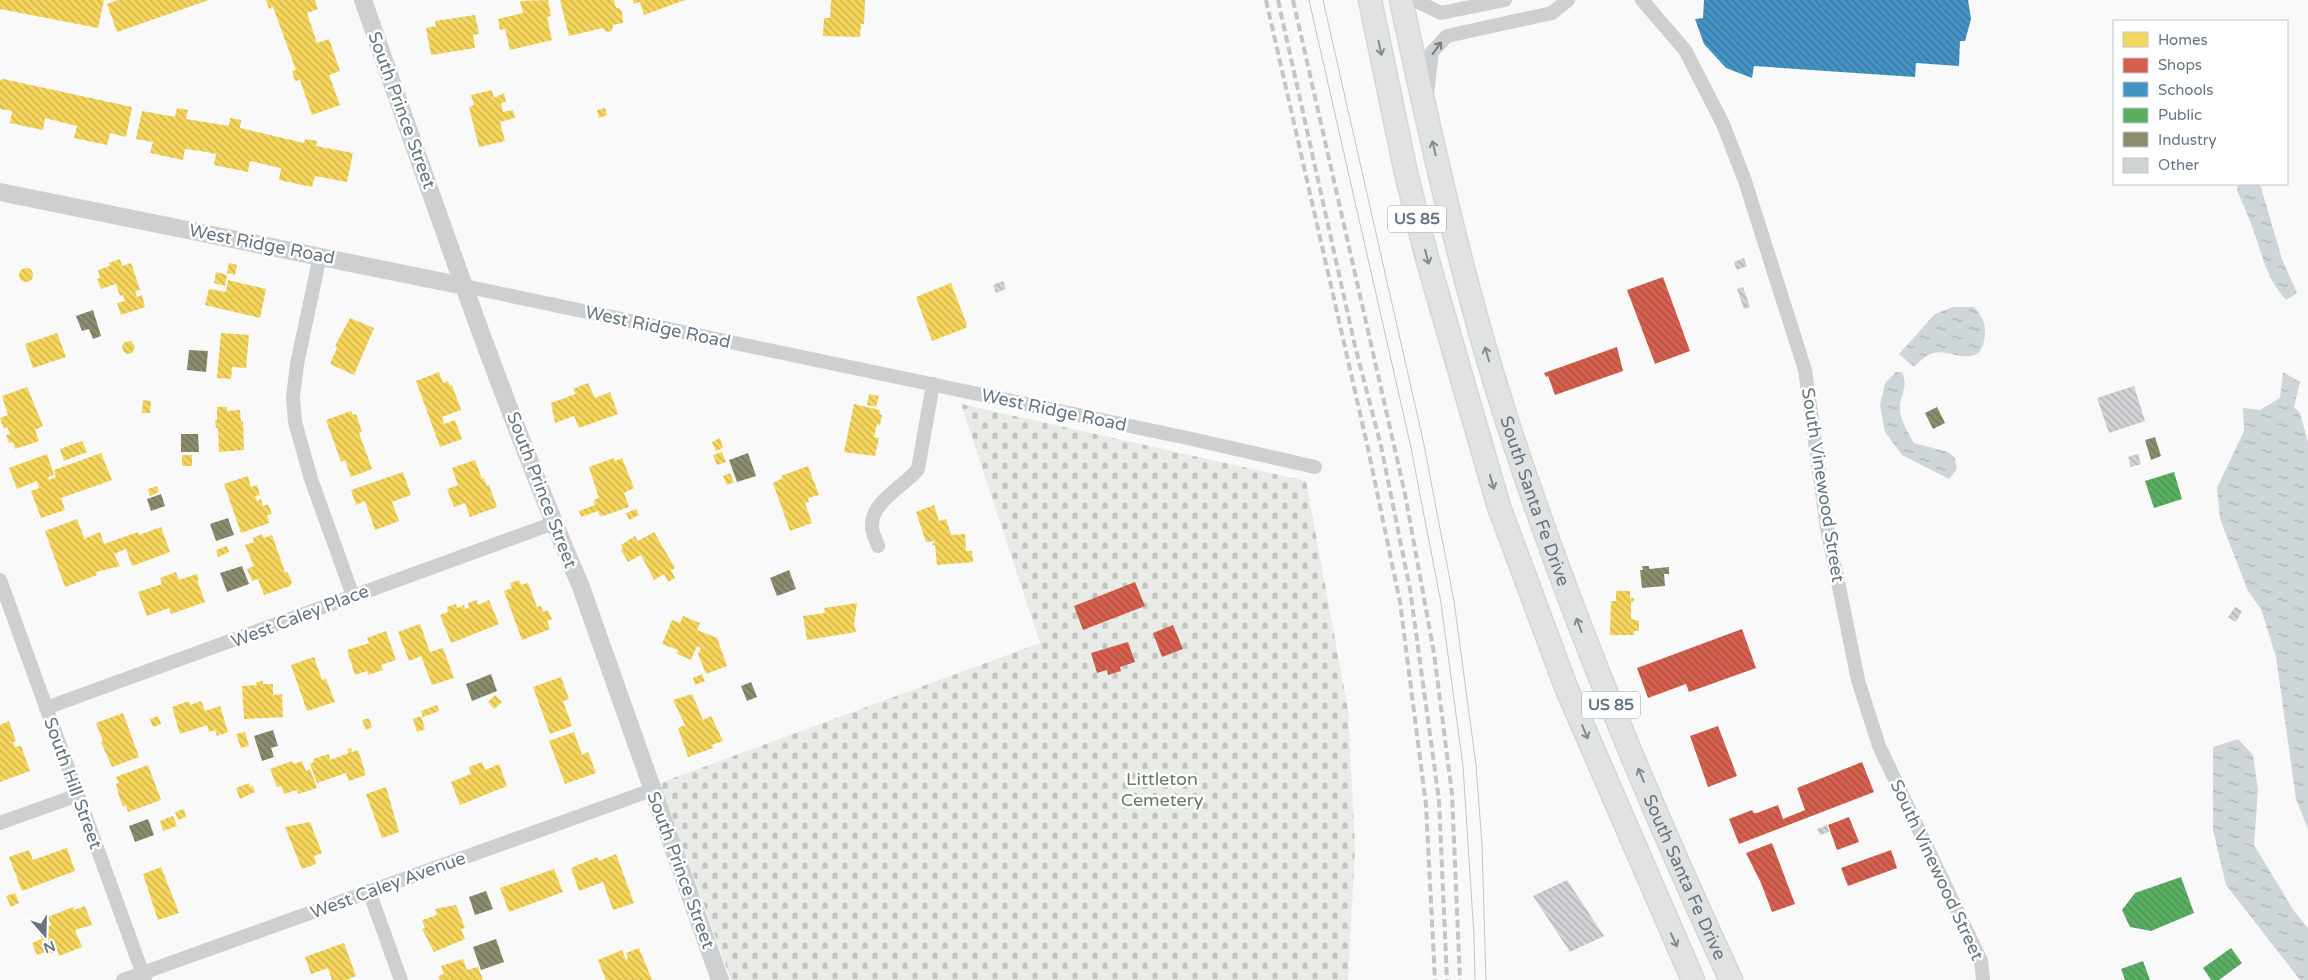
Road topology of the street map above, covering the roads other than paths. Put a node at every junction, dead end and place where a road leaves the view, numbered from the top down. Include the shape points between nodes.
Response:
1 (363, 0) edge
2 (1370, 0) edge
3 (1401, 0) edge
4 (1414, 0) edge
5 (1506, 0) edge
6 (1568, 0) edge
7 (1642, 0) edge
8 (1425, 112) junction
9 (0, 192) edge
10 (320, 256) junction
11 (464, 286) junction
12 (933, 384) junction
13 (1315, 467) dead end
14 (554, 523) junction
15 (878, 546) dead end
16 (1, 584) edge
17 (352, 596) junction
18 (46, 708) junction
19 (652, 790) junction
20 (78, 795) junction
21 (0, 823) edge
22 (369, 891) junction
23 (144, 977) edge
24 (124, 980) edge
25 (401, 980) edge
26 (720, 980) edge
27 (1693, 980) edge
28 (1731, 980) edge
29 (1983, 980) edge

1 - 11 street, South Prince Street
2 -> 27 highway, South Santa Fe Drive / US 85 via 1427,258 1499,507 1566,687
3 - 8 highway, South Santa Fe Drive / US 85
4 - 5 street via 1441,13
8 -> 6 street via 1432,52 1447,36 1552,13
7 - 29 street, South Vinewood Street via 1685,50 1724,124 1745,180 1805,370 1827,528 1858,680 1879,746 1981,961
28 -> 8 highway, South Santa Fe Drive / US 85 via 1608,698 1533,499 1498,393 1458,250
9 - 10 street, West Ridge Road
10 - 11 street, West Ridge Road
10 - 17 street via 297,364 293,398 295,422 310,479
11 - 12 street, West Ridge Road
11 - 14 street, South Prince Street
12 - 13 street, West Ridge Road
12 - 15 street via 918,469 882,503 872,519
14 - 17 street, West Caley Place
14 - 19 street, South Prince Street via 581,587
16 - 18 street, South Hill Street
17 - 18 street, West Caley Place
18 - 20 street, South Hill Street
19 - 22 street, West Caley Avenue
19 - 26 street, South Prince Street
20 - 21 street
20 - 23 street, South Hill Street
22 - 23 street, West Caley Avenue
22 - 25 street
23 - 24 street, West Caley Avenue

